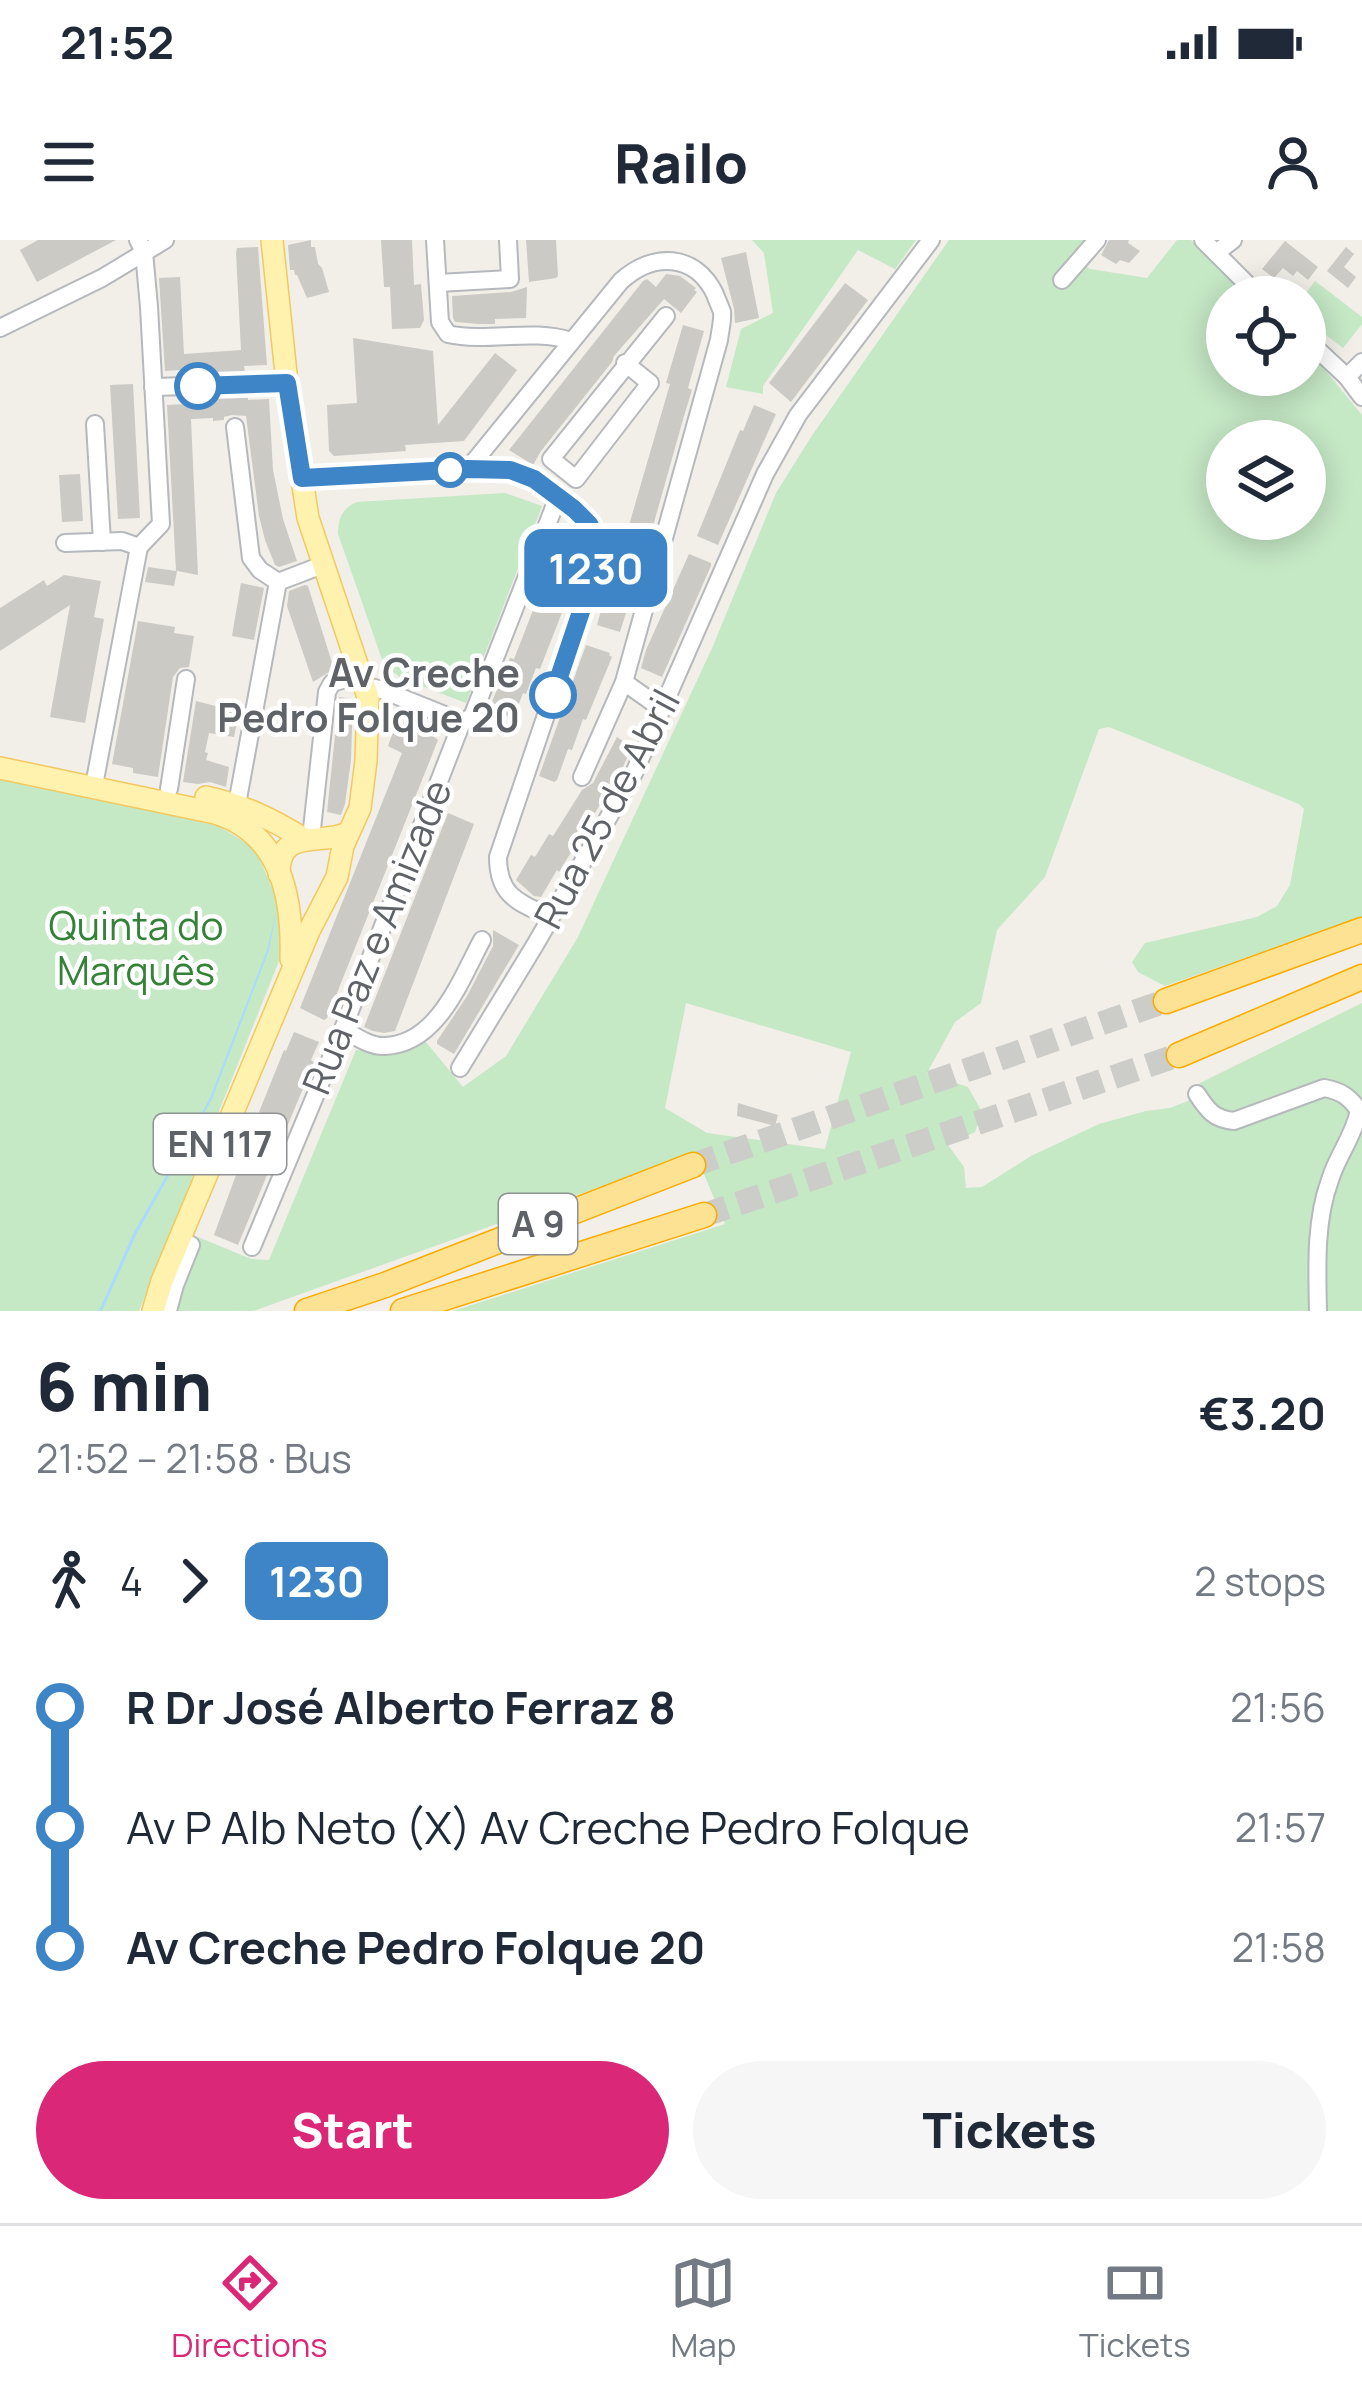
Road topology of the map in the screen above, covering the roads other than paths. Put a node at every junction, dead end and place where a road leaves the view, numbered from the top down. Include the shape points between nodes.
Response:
1 (165, 240) edge
2 (272, 240) edge
3 (435, 240) edge
4 (508, 240) edge
5 (931, 240) edge
6 (1097, 240) edge
7 (1233, 240) edge
8 (141, 246) edge
9 (1209, 246) edge
10 (1239, 276) edge
11 (1062, 280) dead end
12 (438, 284) junction
13 (666, 316) dead end
14 (0, 328) edge
15 (572, 341) junction
16 (1326, 358) edge
17 (1362, 362) edge
18 (626, 363) junction
19 (1347, 377) junction
20 (287, 383) junction
21 (153, 387) junction
22 (1362, 397) edge
23 (94, 424) dead end
24 (235, 427) dead end
25 (495, 433) junction
26 (551, 460) junction
27 (468, 469) junction
28 (510, 470) junction
29 (302, 478) junction
30 (534, 479) junction
31 (558, 497) junction
32 (102, 542) junction
33 (64, 543) dead end
34 (139, 547) junction
35 (325, 564) junction
36 (278, 582) junction
37 (186, 679) dead end
38 (364, 682) junction
39 (624, 682) junction
40 (662, 709) junction
41 (462, 722) junction
42 (0, 766) edge
43 (582, 777) dead end
44 (95, 780) junction
45 (169, 789) junction
46 (237, 804) junction
47 (348, 833) junction
48 (311, 839) junction
49 (336, 877) junction
50 (280, 879) junction
51 (550, 917) junction
52 (1362, 930) edge
53 (482, 940) dead end
54 (290, 977) junction
55 (1362, 977) edge
56 (1166, 1001) tunnel mouth
57 (343, 1029) junction
58 (1179, 1055) tunnel mouth
59 (460, 1068) dead end
60 (1198, 1094) dead end
61 (693, 1165) tunnel mouth
62 (704, 1215) tunnel mouth
63 (179, 1240) junction
64 (252, 1247) dead end
65 (153, 1311) edge
66 (168, 1311) edge
67 (308, 1311) edge
68 (403, 1311) edge
69 (1318, 1311) edge

1 - 8 street
2 - 20 main road
3 - 12 street
4 - 12 street via 510,279
5 - 40 street, Rua 25 de Abril via 798,415
6 - 11 street
7 - 9 street
8 - 14 street via 68,296
8 - 21 street
9 - 10 street
12 - 15 street via 448,334
13 - 18 street
15 - 25 street
15 - 39 street via 631,271 662,253 707,279 722,310
16 - 19 street
17 - 19 street
18 - 26 street
18 - 26 street via 650,383 576,479
19 - 22 street
20 - 21 street
20 - 29 main road
21 - 34 street via 160,524
23 - 32 street
24 - 36 street via 251,558
25 - 27 street
25 - 28 street
26 - 30 street
27 - 28 street
27 - 29 street
28 - 30 street
29 - 35 main road
30 - 31 street
31 - 41 street, Rua Paz e Amizade via 472,717
31 - 51 street via 589,524 598,541 596,567 498,857 506,891
32 - 33 street
32 - 34 street
34 - 44 street
35 - 36 street
35 - 38 main road
36 - 46 street
37 - 45 street
38 - 41 street
38 - 47 main road via 364,791
38 - 48 street via 332,683 327,692
39 - 40 street
39 - 43 street
40 - 51 street, Rua 25 de Abril
41 - 57 street, Rua Paz e Amizade
42 - 44 main road
42 - 50 main road via 225,816 264,844
44 - 45 main road
45 - 46 main road
46 - 48 main road
47 - 48 main road
47 - 49 main road
48 - 49 main road via 332,850
48 - 50 main road via 286,848
49 - 50 main road via 326,893 307,899
49 - 54 main road
50 - 54 main road via 291,910
51 - 59 street, Rua 25 de Abril
52 - 56 highway
53 - 57 street via 424,1031 383,1047
54 - 63 main road, EN 117
55 - 58 highway
57 - 64 street, Rua Paz e Amizade
60 - 69 street via 1220,1120 1324,1088 1352,1099 1359,1111 1322,1211
61 - 67 highway, A 9
62 - 68 highway, A 9
63 - 65 main road, EN 117
63 - 66 street via 191,1245

